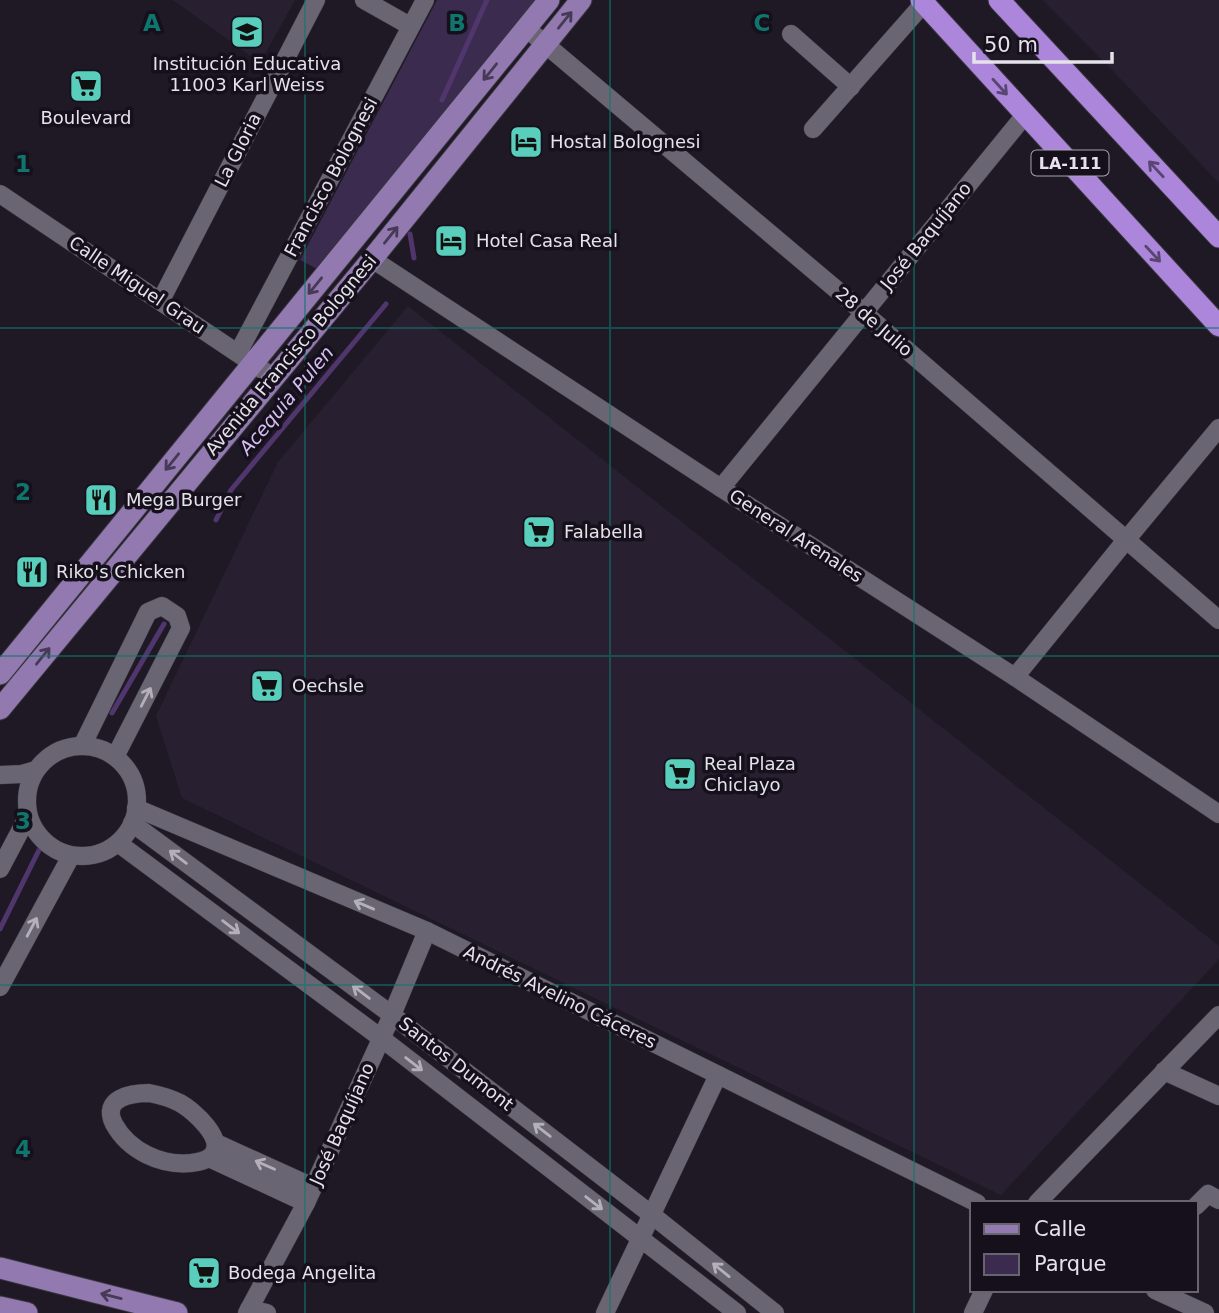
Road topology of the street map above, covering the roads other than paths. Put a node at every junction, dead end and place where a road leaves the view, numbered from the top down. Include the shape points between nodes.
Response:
1 (316, 0) edge
2 (364, 0) edge
3 (425, 0) edge
4 (549, 0) edge
5 (581, 0) edge
6 (999, 0) edge
7 (922, 2) edge
8 (410, 26) junction
9 (526, 28) junction
10 (791, 34) dead end
11 (545, 45) junction
12 (851, 87) junction
13 (1025, 115) junction
14 (813, 129) dead end
15 (0, 194) edge
16 (1219, 237) edge
17 (372, 259) junction
18 (161, 300) junction
19 (863, 312) junction
20 (1219, 326) edge
21 (245, 358) junction
22 (273, 377) junction
23 (1219, 428) edge
24 (721, 488) junction
25 (1126, 540) junction
26 (1219, 620) edge
27 (0, 674) edge
28 (1015, 677) junction
29 (0, 709) edge
30 (82, 746) junction
31 (115, 757) junction
32 (36, 770) junction
33 (0, 775) edge
34 (0, 784) edge
35 (27, 794) junction
36 (1219, 814) edge
37 (134, 815) junction
38 (28, 816) junction
39 (118, 843) junction
40 (71, 856) junction
41 (0, 869) edge
42 (427, 931) junction
43 (0, 987) edge
44 (392, 1015) junction
45 (1219, 1015) edge
46 (380, 1038) junction
47 (1164, 1071) junction
48 (718, 1075) junction
49 (1219, 1096) edge
50 (212, 1151) junction
51 (310, 1195) junction
52 (973, 1201) edge
53 (1039, 1201) edge
54 (652, 1215) junction
55 (641, 1239) junction
56 (0, 1268) edge
57 (983, 1292) edge
58 (1157, 1292) edge
59 (1219, 1306) edge
60 (0, 1307) edge
61 (1173, 1307) edge
62 (248, 1311) edge
63 (27, 1313) edge
64 (177, 1313) edge
65 (267, 1313) edge
66 (605, 1313) edge
67 (737, 1313) edge
68 (775, 1313) edge
69 (973, 1313) edge
70 (1205, 1313) edge
71 (1214, 1313) edge

1 - 18 street, La Gloria
2 - 8 street
3 - 8 street, Francisco Bolognesi
4 - 9 main road, Avenida Francisco Bolognesi
11 -> 5 main road, Avenida Francisco Bolognesi
16 -> 6 highway, LA-111
7 - 12 street
7 -> 13 highway, LA-111
8 - 21 street, Francisco Bolognesi
9 - 11 street, 28 de Julio
9 -> 21 main road, Avenida Francisco Bolognesi
10 - 12 street
17 -> 11 main road, Avenida Francisco Bolognesi
11 - 19 street, 28 de Julio
12 - 14 street
13 - 19 street, José Baquíjano
13 -> 20 highway, LA-111
15 - 18 street, Calle Miguel Grau
17 - 22 main road, Avenida Francisco Bolognesi
17 - 24 street, General Arenales
18 - 21 street, Calle Miguel Grau
19 - 24 street, José Baquíjano
19 - 25 street, 28 de Julio
21 - 22 street, Calle Miguel Grau
21 -> 27 main road, Avenida Francisco Bolognesi
29 -> 22 main road, Avenida Francisco Bolognesi
23 - 25 street
24 - 28 street, General Arenales
25 - 26 street, 28 de Julio
25 - 28 street
28 - 36 street, General Arenales
30 - 31 street
31 -> 30 street via 181,628 177,615 162,606 148,612
30 - 32 street via 64,749
31 - 37 street via 132,780
32 - 33 street
32 - 35 street
34 - 35 street
35 - 38 street
37 - 39 street
42 -> 37 street, Andrés Avelino Cáceres
44 -> 37 street, Santos Dumont
38 - 40 street via 44,842
38 - 41 street
39 - 40 street via 104,852
39 -> 46 street, Santos Dumont
43 -> 40 street
42 - 44 street, José Baquíjano
42 - 48 street, Andrés Avelino Cáceres
44 - 46 street, José Baquíjano
54 -> 44 street, Santos Dumont
45 - 47 street
46 - 51 street, José Baquíjano
46 -> 55 street, Santos Dumont
47 - 49 street
47 - 53 street
48 - 52 street, Andrés Avelino Cáceres
48 - 54 street
50 - 50 street via 212,1135 201,1119 168,1098 130,1094 112,1107 113,1121 122,1134 149,1156 180,1164
50 - 51 street
51 - 62 street, José Baquíjano
54 - 55 street
68 -> 54 street, Santos Dumont
55 - 66 street
55 - 67 street, Santos Dumont
64 -> 56 main road
57 - 69 street
58 - 61 street
59 - 71 street
60 - 63 main road
61 - 70 street
62 - 65 street

